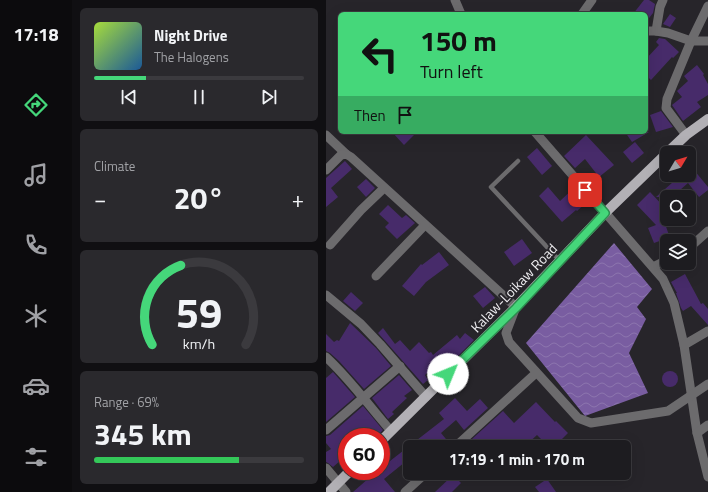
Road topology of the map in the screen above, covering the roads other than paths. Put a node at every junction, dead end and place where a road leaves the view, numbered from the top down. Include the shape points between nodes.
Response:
1 (455, 0) edge
2 (592, 0) edge
3 (664, 0) edge
4 (708, 6) edge
5 (460, 12) edge
6 (583, 12) edge
7 (648, 31) edge
8 (656, 31) junction
9 (691, 41) junction
10 (708, 41) edge
11 (708, 119) edge
12 (537, 134) edge
13 (326, 135) edge
14 (686, 135) junction
15 (674, 146) edge
16 (346, 154) junction
17 (660, 160) edge
18 (518, 161) dead end
19 (326, 170) edge
20 (384, 188) junction
21 (605, 213) junction
22 (425, 225) junction
23 (708, 231) edge
24 (696, 242) edge
25 (330, 245) dead end
26 (560, 261) junction
27 (660, 264) edge
28 (653, 267) junction
29 (376, 276) dead end
30 (326, 295) edge
31 (516, 308) junction
32 (708, 331) edge
33 (684, 345) junction
34 (326, 357) edge
35 (400, 366) junction
36 (536, 373) junction
37 (708, 384) edge
38 (426, 396) junction
39 (692, 396) junction
40 (363, 397) junction
41 (708, 425) edge
42 (326, 430) edge
43 (391, 431) joint
44 (697, 433) junction
45 (463, 440) edge
46 (326, 468) edge
47 (708, 477) edge
48 (341, 480) edge
49 (418, 480) edge
50 (338, 483) junction
51 (329, 492) edge
52 (346, 492) edge
53 (405, 492) edge

1 - 5 street
2 - 6 street
3 - 8 street via 660,7
4 - 9 street
7 - 8 street
8 - 9 street
9 - 10 street
9 - 14 street via 667,98 666,108
11 - 14 main road, Kalaw-Loikaw Road
12 - 21 street
13 - 16 street
14 - 15 main road, Kalaw-Loikaw Road
16 - 19 street via 341,155
16 - 20 street
17 - 21 main road, Kalaw-Loikaw Road
18 - 26 lane via 491,187
20 - 22 street
20 - 25 street
21 - 26 main road, Kalaw-Loikaw Road
21 - 28 street
22 - 29 street
22 - 31 street
23 - 24 street
26 - 31 main road, Kalaw-Loikaw Road
27 - 28 street
28 - 33 street via 663,279 674,303
30 - 35 street via 361,324
31 - 36 street via 506,333 508,342
31 - 38 main road, Kalaw-Loikaw Road
32 - 33 street
33 - 39 street
34 - 40 street
35 - 38 street
35 - 40 street
36 - 39 street via 578,418 591,423 668,411
36 - 45 street
37 - 39 street
38 - 43 main road, Kalaw-Loikaw Road
39 - 44 street
40 - 42 street
40 - 43 street
41 - 44 street
44 - 47 street
46 - 50 street
48 - 50 main road
49 - 53 street
50 - 51 main road
50 - 52 street

